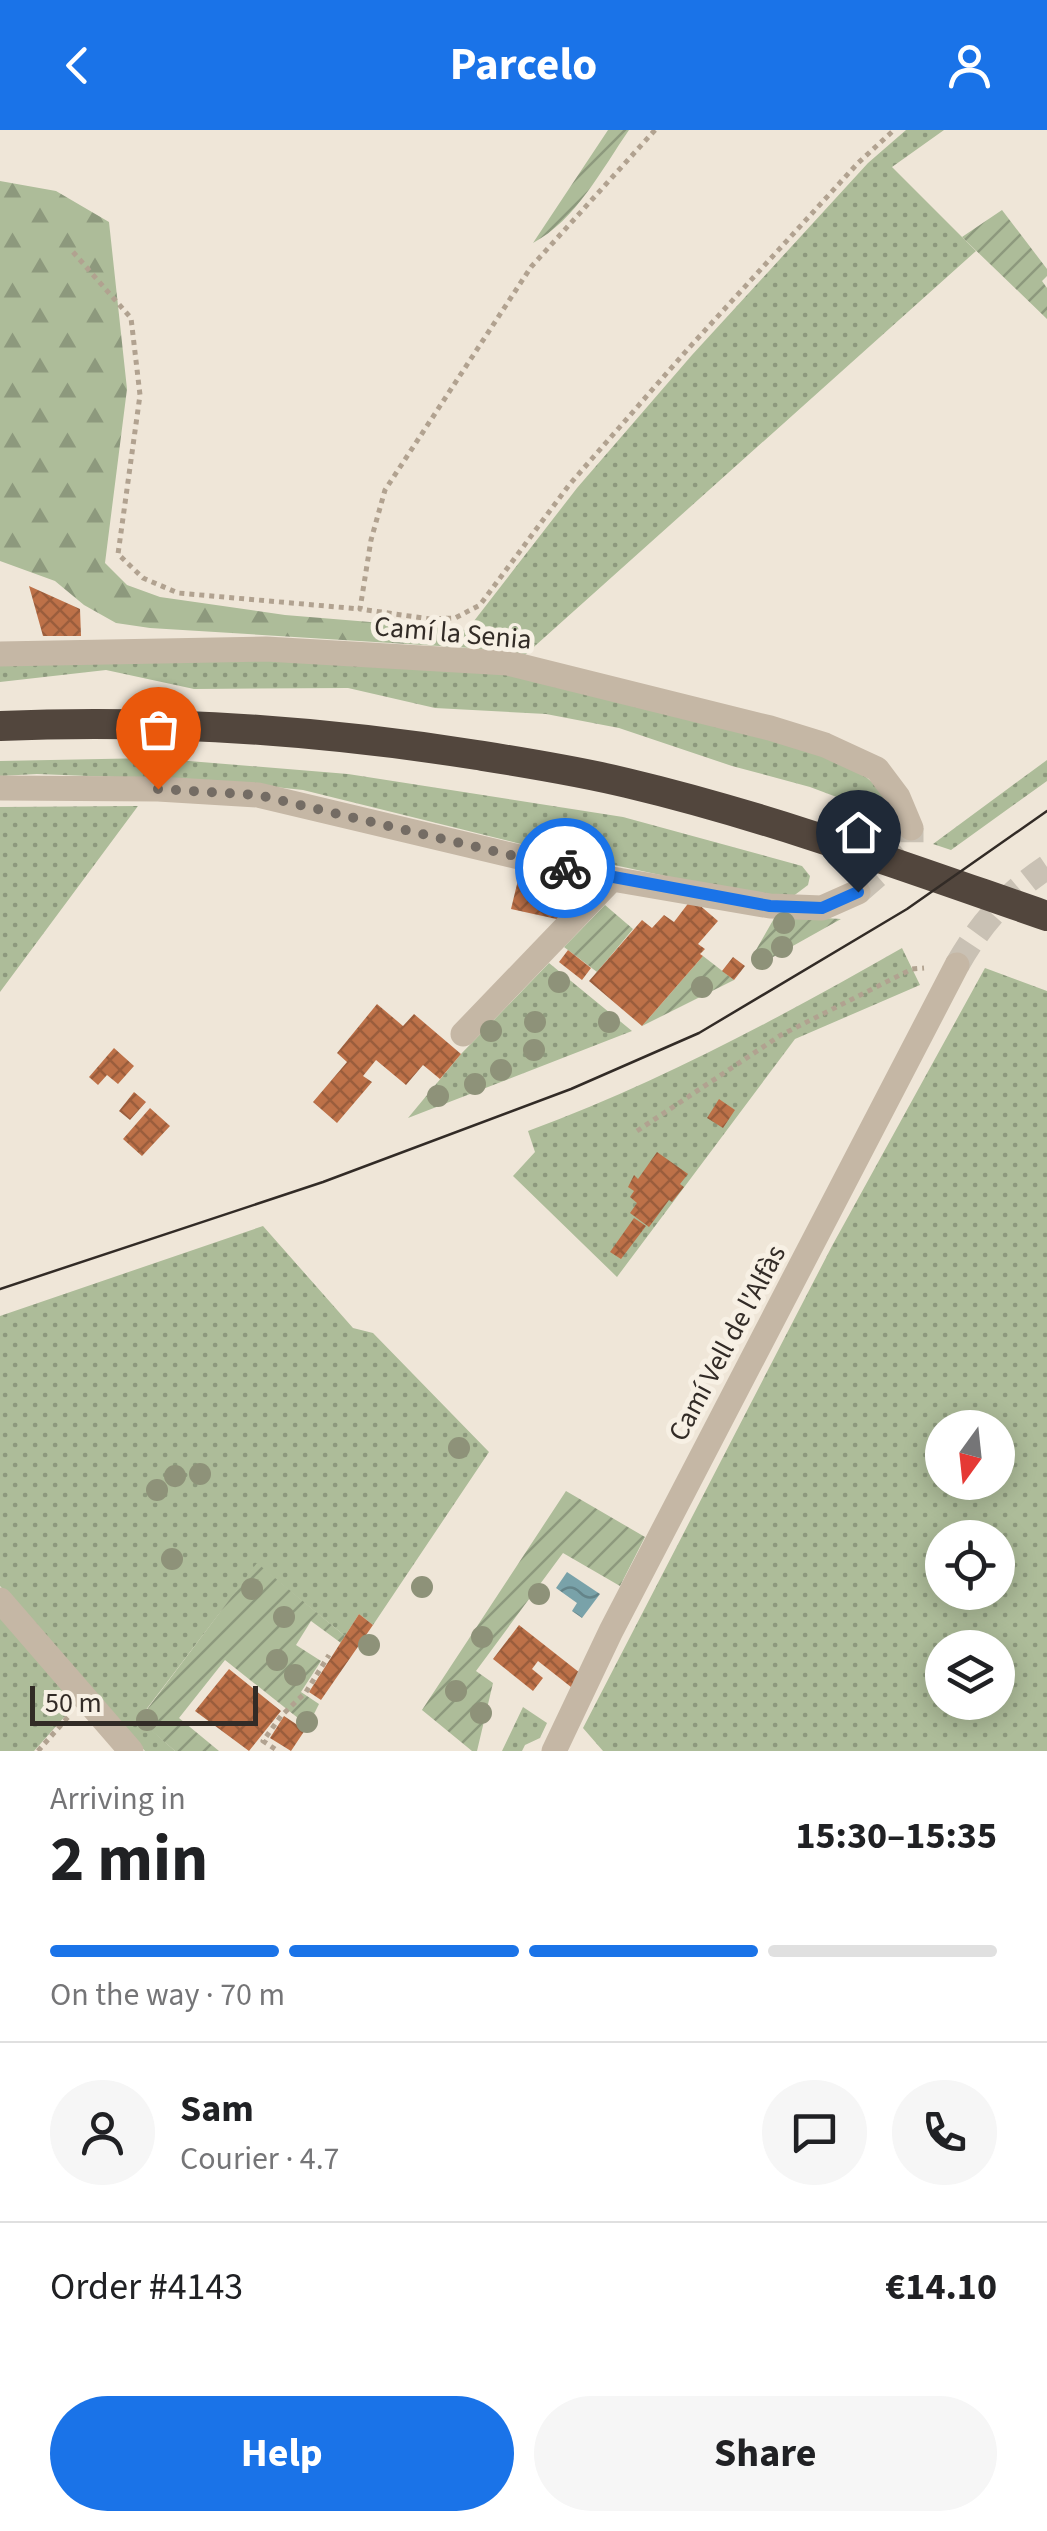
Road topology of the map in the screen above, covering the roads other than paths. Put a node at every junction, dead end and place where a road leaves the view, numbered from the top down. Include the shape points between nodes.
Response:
1 (0, 654) edge
2 (0, 726) edge
3 (0, 788) edge
4 (912, 828) dead end
5 (612, 879) junction
6 (858, 892) tunnel mouth
7 (1047, 916) edge
8 (957, 965) tunnel mouth
9 (462, 1034) dead end
10 (0, 1600) edge
11 (131, 1751) edge
12 (554, 1751) edge

1 - 4 street, Camí la Senia via 266,649 508,664 825,744 876,769
2 - 7 highway via 278,729 397,742 623,782 815,836
3 - 5 street via 258,795
5 - 6 street via 770,906 822,908
5 - 9 street
8 - 12 street, Camí Vell de l'Alfàs
10 - 11 street

